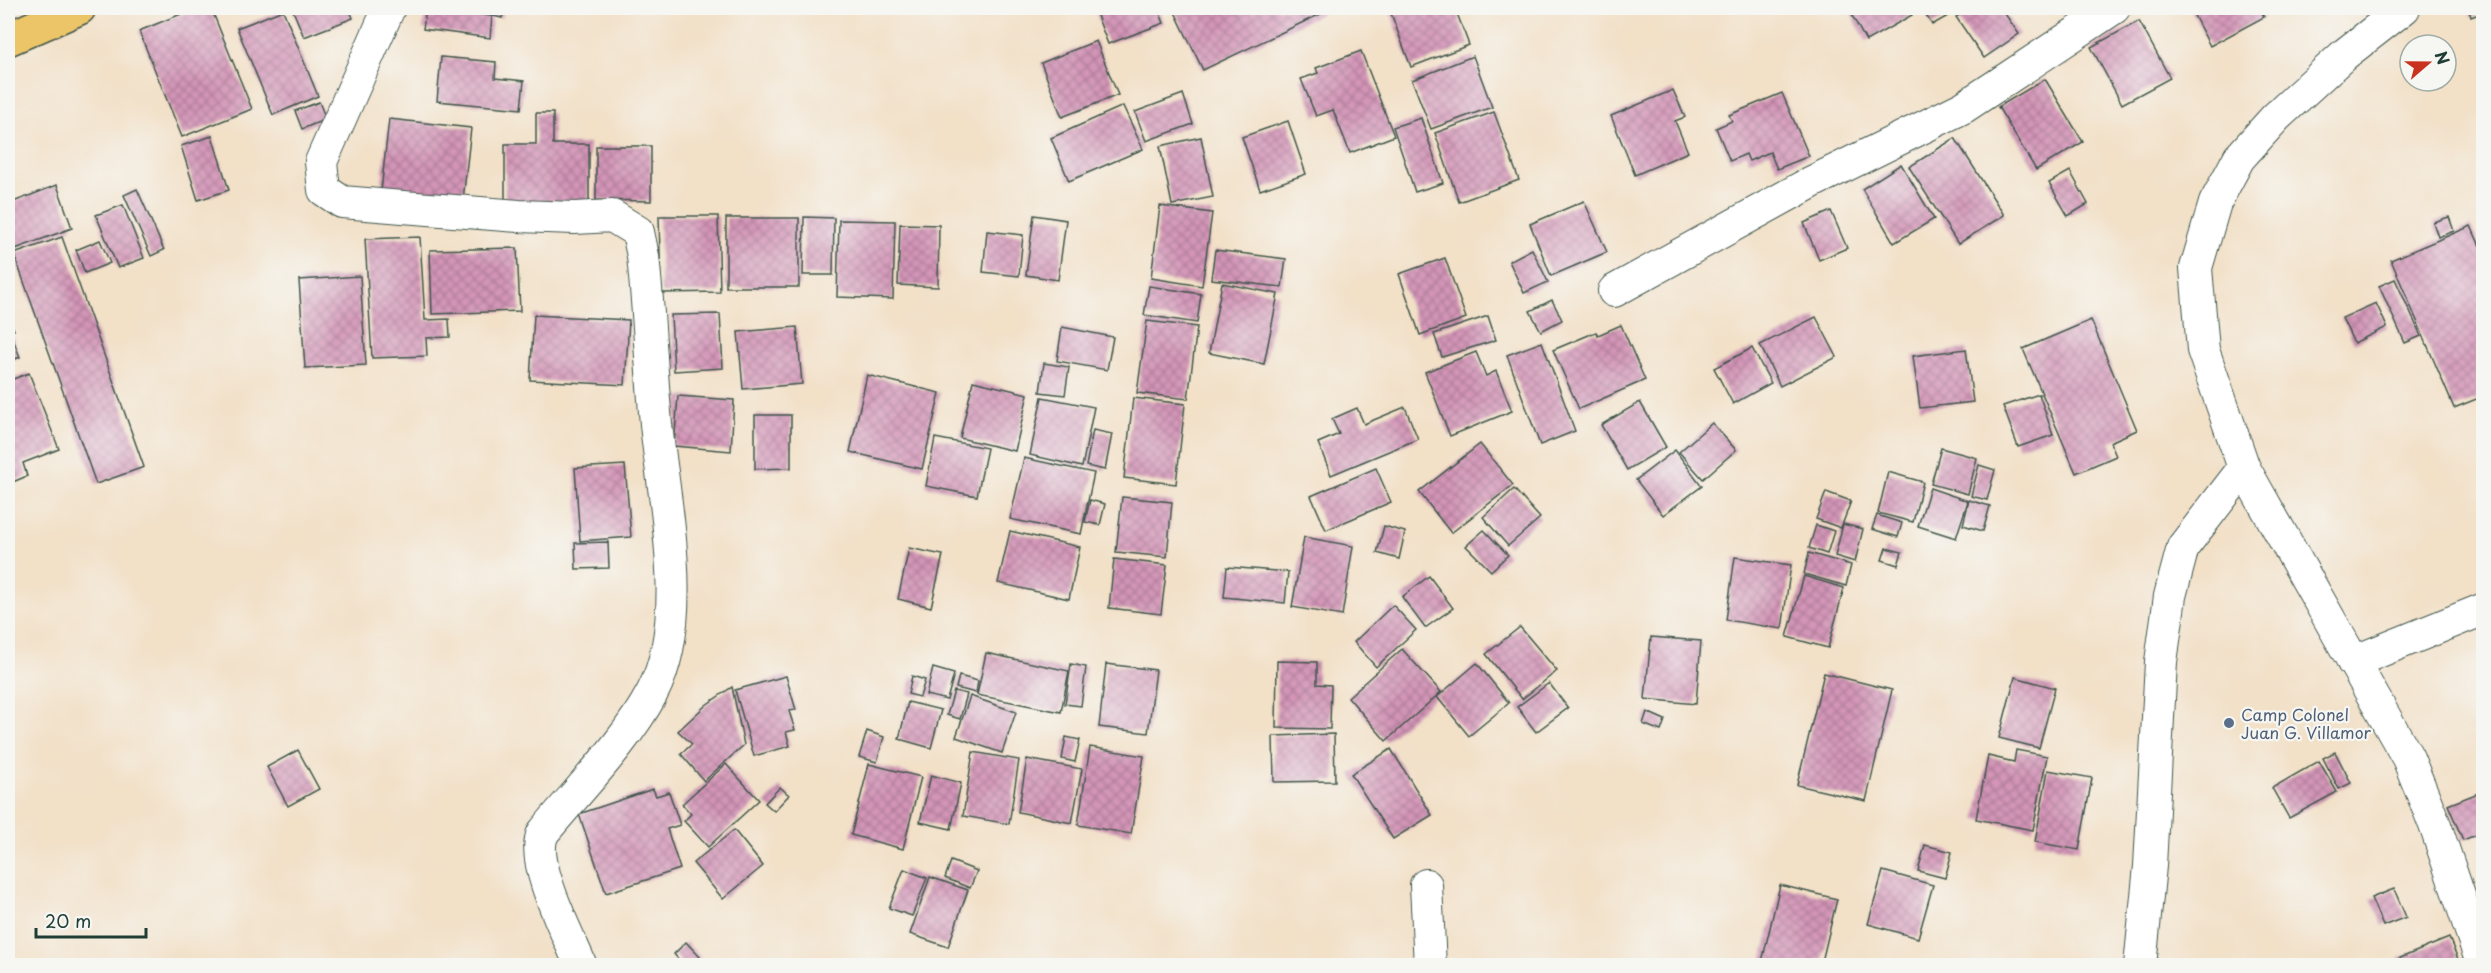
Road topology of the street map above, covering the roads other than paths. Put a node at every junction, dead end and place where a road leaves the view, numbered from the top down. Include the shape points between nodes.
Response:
1 (389, 8) edge
2 (2114, 8) edge
3 (2404, 8) edge
4 (60, 11) edge
5 (8, 39) edge
6 (1614, 291) dead end
7 (2244, 468) junction
8 (2484, 609) edge
9 (2353, 662) junction
10 (1426, 885) dead end
11 (581, 966) edge
12 (1430, 966) edge
13 (2140, 966) edge
14 (2483, 966) edge

1 - 11 street via 321,162 324,190 342,202 519,216 612,216 638,232 643,256 659,452 671,534 672,612 664,662 653,692 634,722 539,841 539,856 556,908
2 - 6 street via 1964,107 1812,182
3 - 7 street via 2345,54 2276,117 2239,158 2215,203 2196,268 2203,350
4 - 5 main road
7 - 9 street
7 - 13 street via 2183,547 2170,596 2161,662 2150,866
8 - 9 street
9 - 14 street via 2408,758
10 - 12 street

